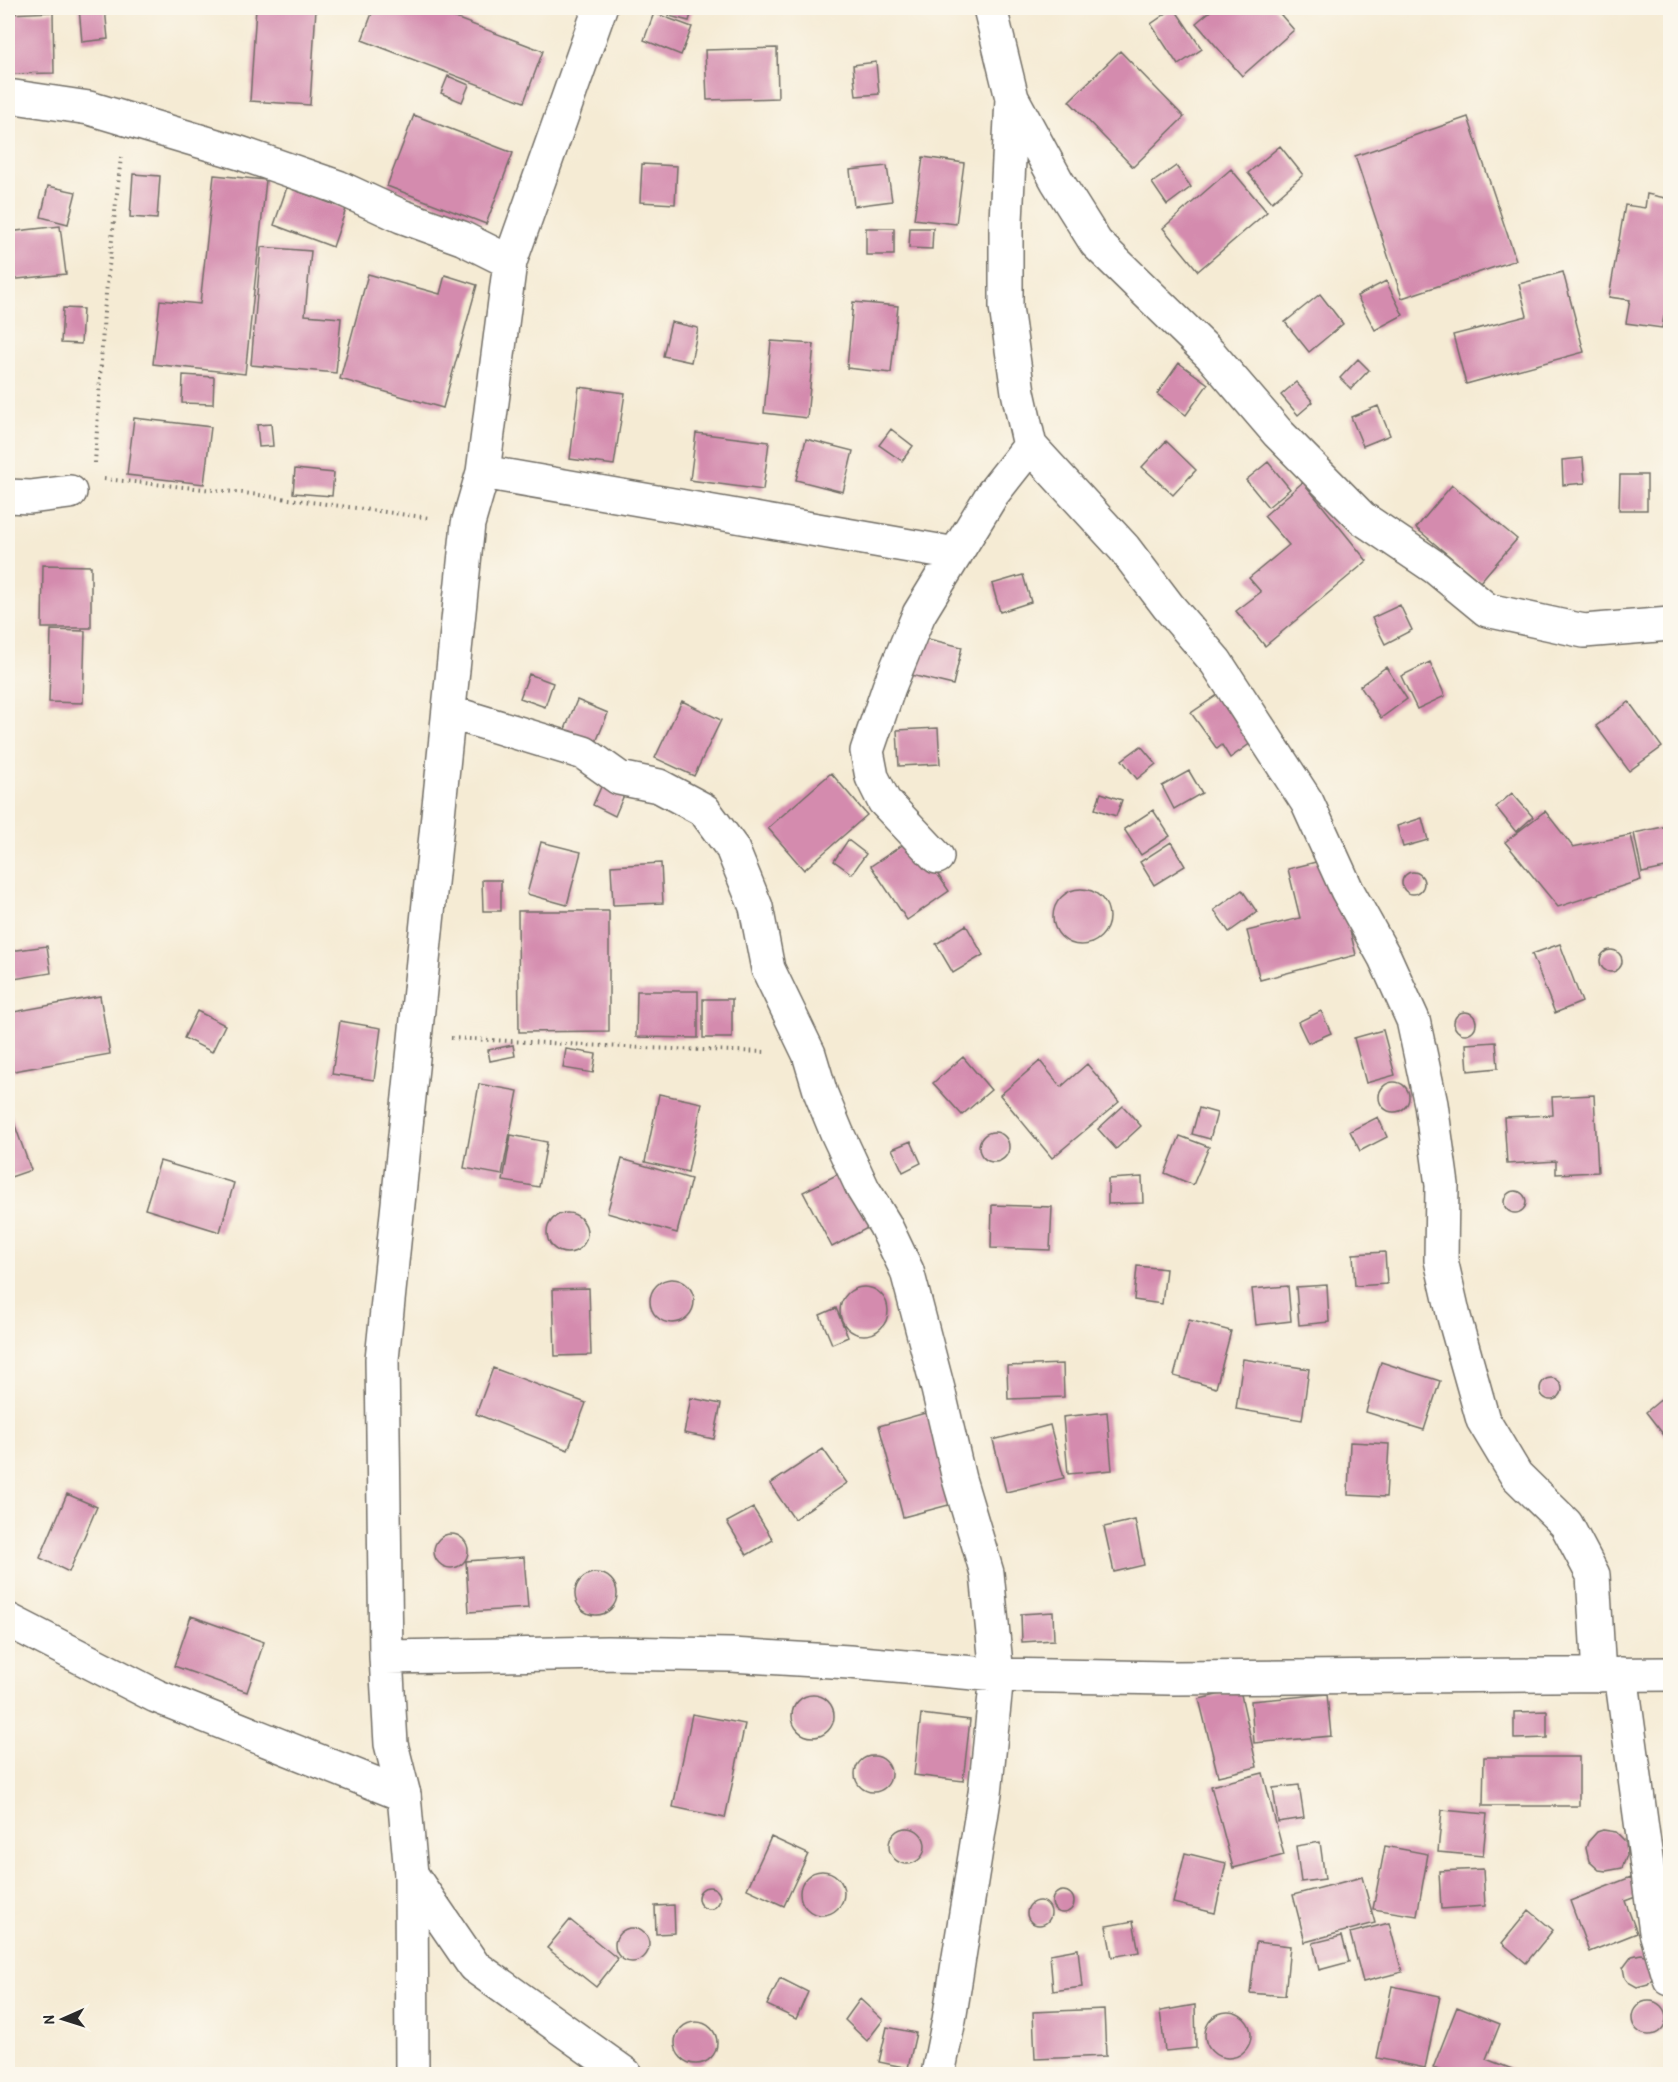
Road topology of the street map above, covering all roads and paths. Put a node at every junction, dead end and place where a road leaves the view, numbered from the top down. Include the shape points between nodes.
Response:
1 (600, 8) edge
2 (990, 8) edge
3 (8, 96) edge
4 (1012, 98) junction
5 (125, 118) junction
6 (510, 262) junction
7 (1030, 446) junction
8 (483, 472) junction
9 (82, 485) junction
10 (8, 496) edge
11 (468, 524) junction
12 (956, 554) junction
13 (1671, 624) edge
14 (449, 712) junction
15 (937, 857) dead end
16 (414, 1036) junction
17 (809, 1054) junction
18 (8, 1620) edge
19 (386, 1657) junction
20 (1671, 1674) edge
21 (997, 1675) junction
22 (1610, 1675) junction
23 (404, 1795) junction
24 (411, 1874) junction
25 (1671, 1979) edge
26 (412, 2074) edge
27 (625, 2074) edge
28 (938, 2074) edge

1 - 6 street
2 - 4 street
3 - 5 street via 89,108
4 - 7 street via 1006,307
4 - 13 street via 1057,182 1096,243 1211,355 1278,433 1362,518 1436,568 1487,610 1584,631
5 - 6 street via 338,187
5 - 9 path
6 - 8 street
7 - 12 street via 993,493
7 - 22 street via 1124,548 1216,662 1307,802 1347,890 1385,958 1413,1020 1431,1104 1442,1185 1441,1260 1483,1419 1516,1475 1566,1524 1593,1575
8 - 11 street
8 - 12 street
9 - 10 street via 30,497
9 - 11 path via 244,493
11 - 14 street
12 - 15 street via 919,614 867,751 872,777 884,801
14 - 16 street
14 - 17 street via 584,753 619,778 659,786 704,810 732,848 756,907 768,969
16 - 17 path
16 - 19 street via 382,1359
17 - 21 street via 841,1142 908,1271 959,1479 987,1573
18 - 23 street via 156,1696
19 - 21 street via 731,1655
19 - 23 street via 391,1744
20 - 22 street
21 - 22 street
21 - 28 street via 985,1792
22 - 25 street via 1656,1932
23 - 24 street
24 - 26 street
24 - 27 street via 474,1965

